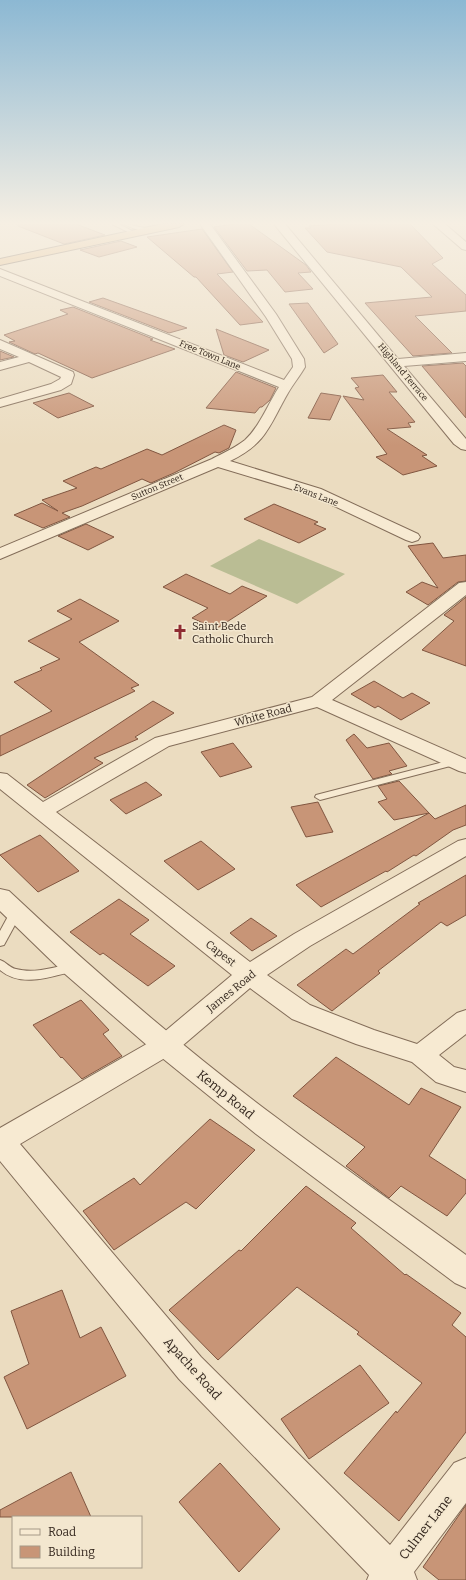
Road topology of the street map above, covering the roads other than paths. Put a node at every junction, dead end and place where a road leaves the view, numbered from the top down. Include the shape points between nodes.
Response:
1 (65, 298) edge
2 (259, 298) edge
3 (341, 298) edge
4 (0, 344) edge
5 (466, 357) edge
6 (30, 358) junction
7 (396, 363) junction
8 (0, 366) edge
9 (286, 385) junction
10 (0, 403) edge
11 (466, 446) edge
12 (216, 462) junction
13 (412, 537) dead end
14 (0, 554) edge
15 (465, 587) edge
16 (319, 701) junction
17 (461, 764) edge
18 (0, 779) edge
19 (320, 797) dead end
20 (43, 811) junction
21 (466, 846) edge
22 (8, 905) edge
23 (0, 942) edge
24 (0, 964) edge
25 (74, 967) junction
26 (249, 975) junction
27 (466, 1020) edge
28 (166, 1045) junction
29 (421, 1055) junction
30 (466, 1081) edge
31 (1, 1142) edge
32 (466, 1273) edge
33 (466, 1475) edge
34 (392, 1577) edge

1 - 9 street, Free Town Lane
2 - 9 street, Sutton Street via 298,359 299,367
3 - 7 street, Highland Terrace
4 - 6 street
5 - 7 street
6 - 8 street
6 - 10 street via 65,372 68,375 66,381 56,387
7 - 11 street, Highland Terrace via 459,441
9 - 12 street, Sutton Street via 251,441 240,450
12 - 13 street, Evans Lane via 316,492
12 - 14 street, Sutton Street
15 - 16 street, White Road
16 - 17 street
16 - 20 street, White Road via 162,742
17 - 19 lane
18 - 20 street, Capest
20 - 26 street, Capest
21 - 26 street, James Road via 302,940
22 - 23 lane
22 - 25 street, Kemp Road
24 - 25 lane via 11,973 36,976
25 - 28 street, Kemp Road
26 - 28 street, James Road
26 - 29 street, Capest via 301,1012
27 - 29 street
28 - 31 street, James Road
28 - 32 street, Kemp Road via 266,1126
29 - 30 street, Capest via 445,1076
31 - 34 street, Apache Road via 190,1368
33 - 34 street, Culmer Lane

